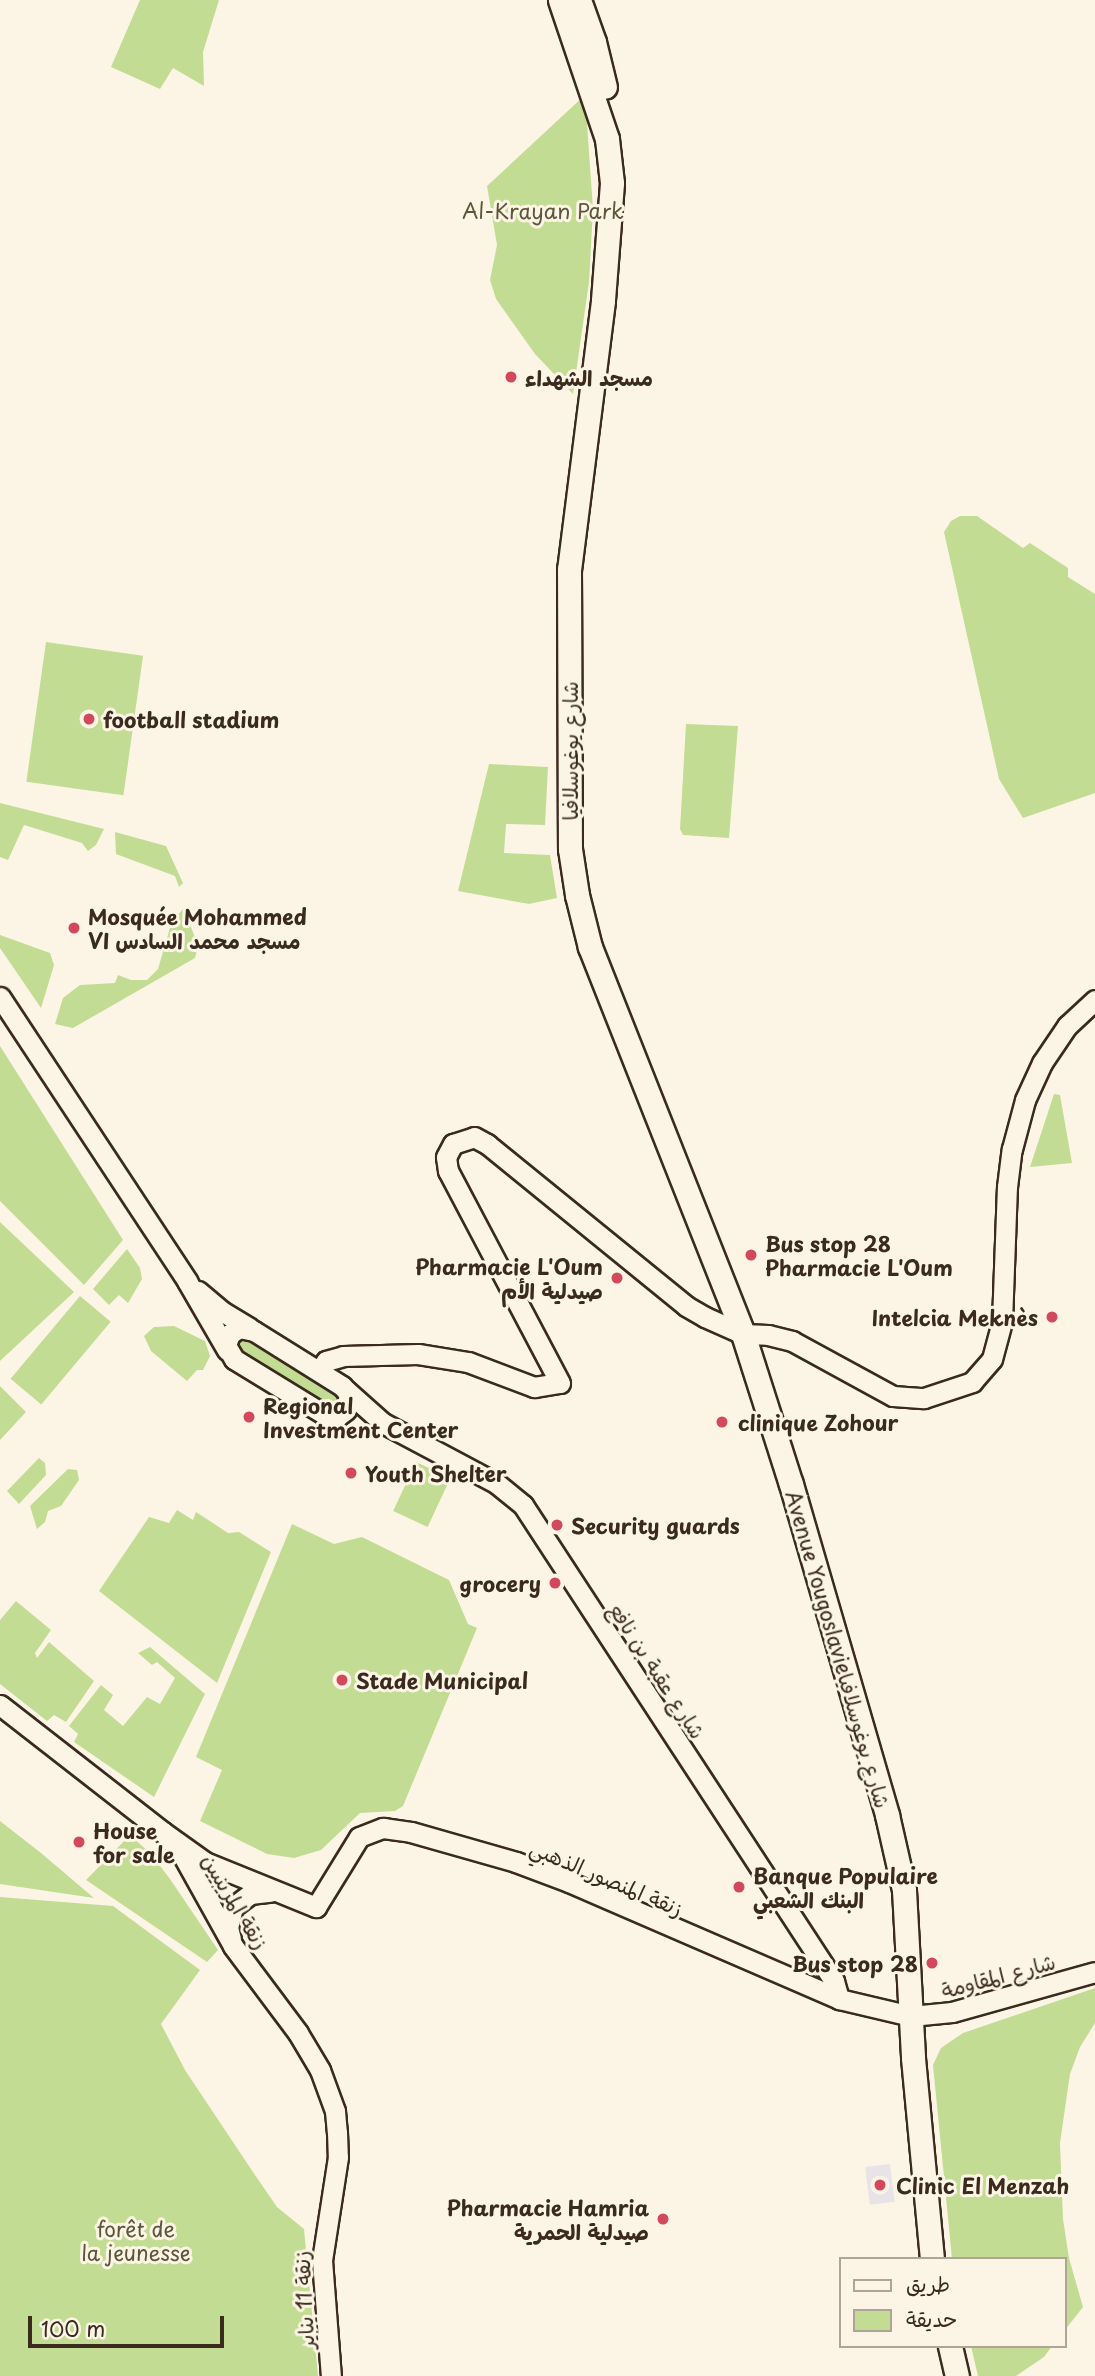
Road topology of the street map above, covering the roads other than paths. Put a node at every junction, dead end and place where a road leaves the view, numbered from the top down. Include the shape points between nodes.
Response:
1 (561, 0) edge
2 (579, 0) edge
3 (607, 139) junction
4 (0, 998) edge
5 (1095, 1000) edge
6 (187, 1282) junction
7 (250, 1328) junction
8 (743, 1334) junction
9 (228, 1350) junction
10 (319, 1371) junction
11 (346, 1390) junction
12 (332, 1417) junction
13 (383, 1423) junction
14 (0, 1705) edge
15 (163, 1832) junction
16 (276, 1892) junction
17 (233, 1947) junction
18 (1095, 1972) edge
19 (839, 1999) junction
20 (911, 2017) junction
21 (334, 2181) joint
22 (932, 2257) edge
23 (950, 2348) edge
24 (331, 2376) edge
25 (957, 2376) edge

1 - 3 main road
2 - 3 main road via 601,65
3 - 8 main road, شارع يوغوسلافيا via 612,183 607,257 569,569 570,849 590,947
4 - 6 main road
5 - 8 main road via 1067,1026 1025,1100 1007,1187 1002,1322 992,1359 972,1382 949,1392 910,1399 893,1396 792,1341
6 - 7 main road
6 - 9 main road
7 - 9 main road via 239,1328 230,1335
7 - 10 main road
8 - 10 main road via 686,1306 481,1140 459,1139 446,1157 448,1171 561,1383 534,1387 468,1362 418,1354 343,1356 326,1361
8 - 20 main road, Avenue Yougoslavieشارع يوغوسلافيا via 887,1815 904,1890
9 - 12 main road via 234,1359
10 - 11 main road
11 - 12 main road via 349,1405
11 - 13 main road
12 - 13 main road
13 - 19 main road, شارع عقبة بن نافع via 506,1489 534,1519 834,1981
14 - 15 main road, زنقة المرينيين
15 - 16 main road via 205,1862
15 - 17 main road, زنقة المرينيين via 183,1856
16 - 17 main road via 250,1894 233,1907 228,1928
16 - 19 main road, زنقة المنصور الذهبي via 316,1907 359,1837 374,1829 392,1828 503,1858 569,1882
17 - 21 main road, زنقة المرينيين via 311,2052 330,2091 337,2132
18 - 20 main road, شارع المقاومة via 952,2012
19 - 20 main road, زنقة المنصور الذهبي
20 - 22 main road
21 - 24 main road, زنقة 11 يناير via 322,2260
23 - 25 main road

